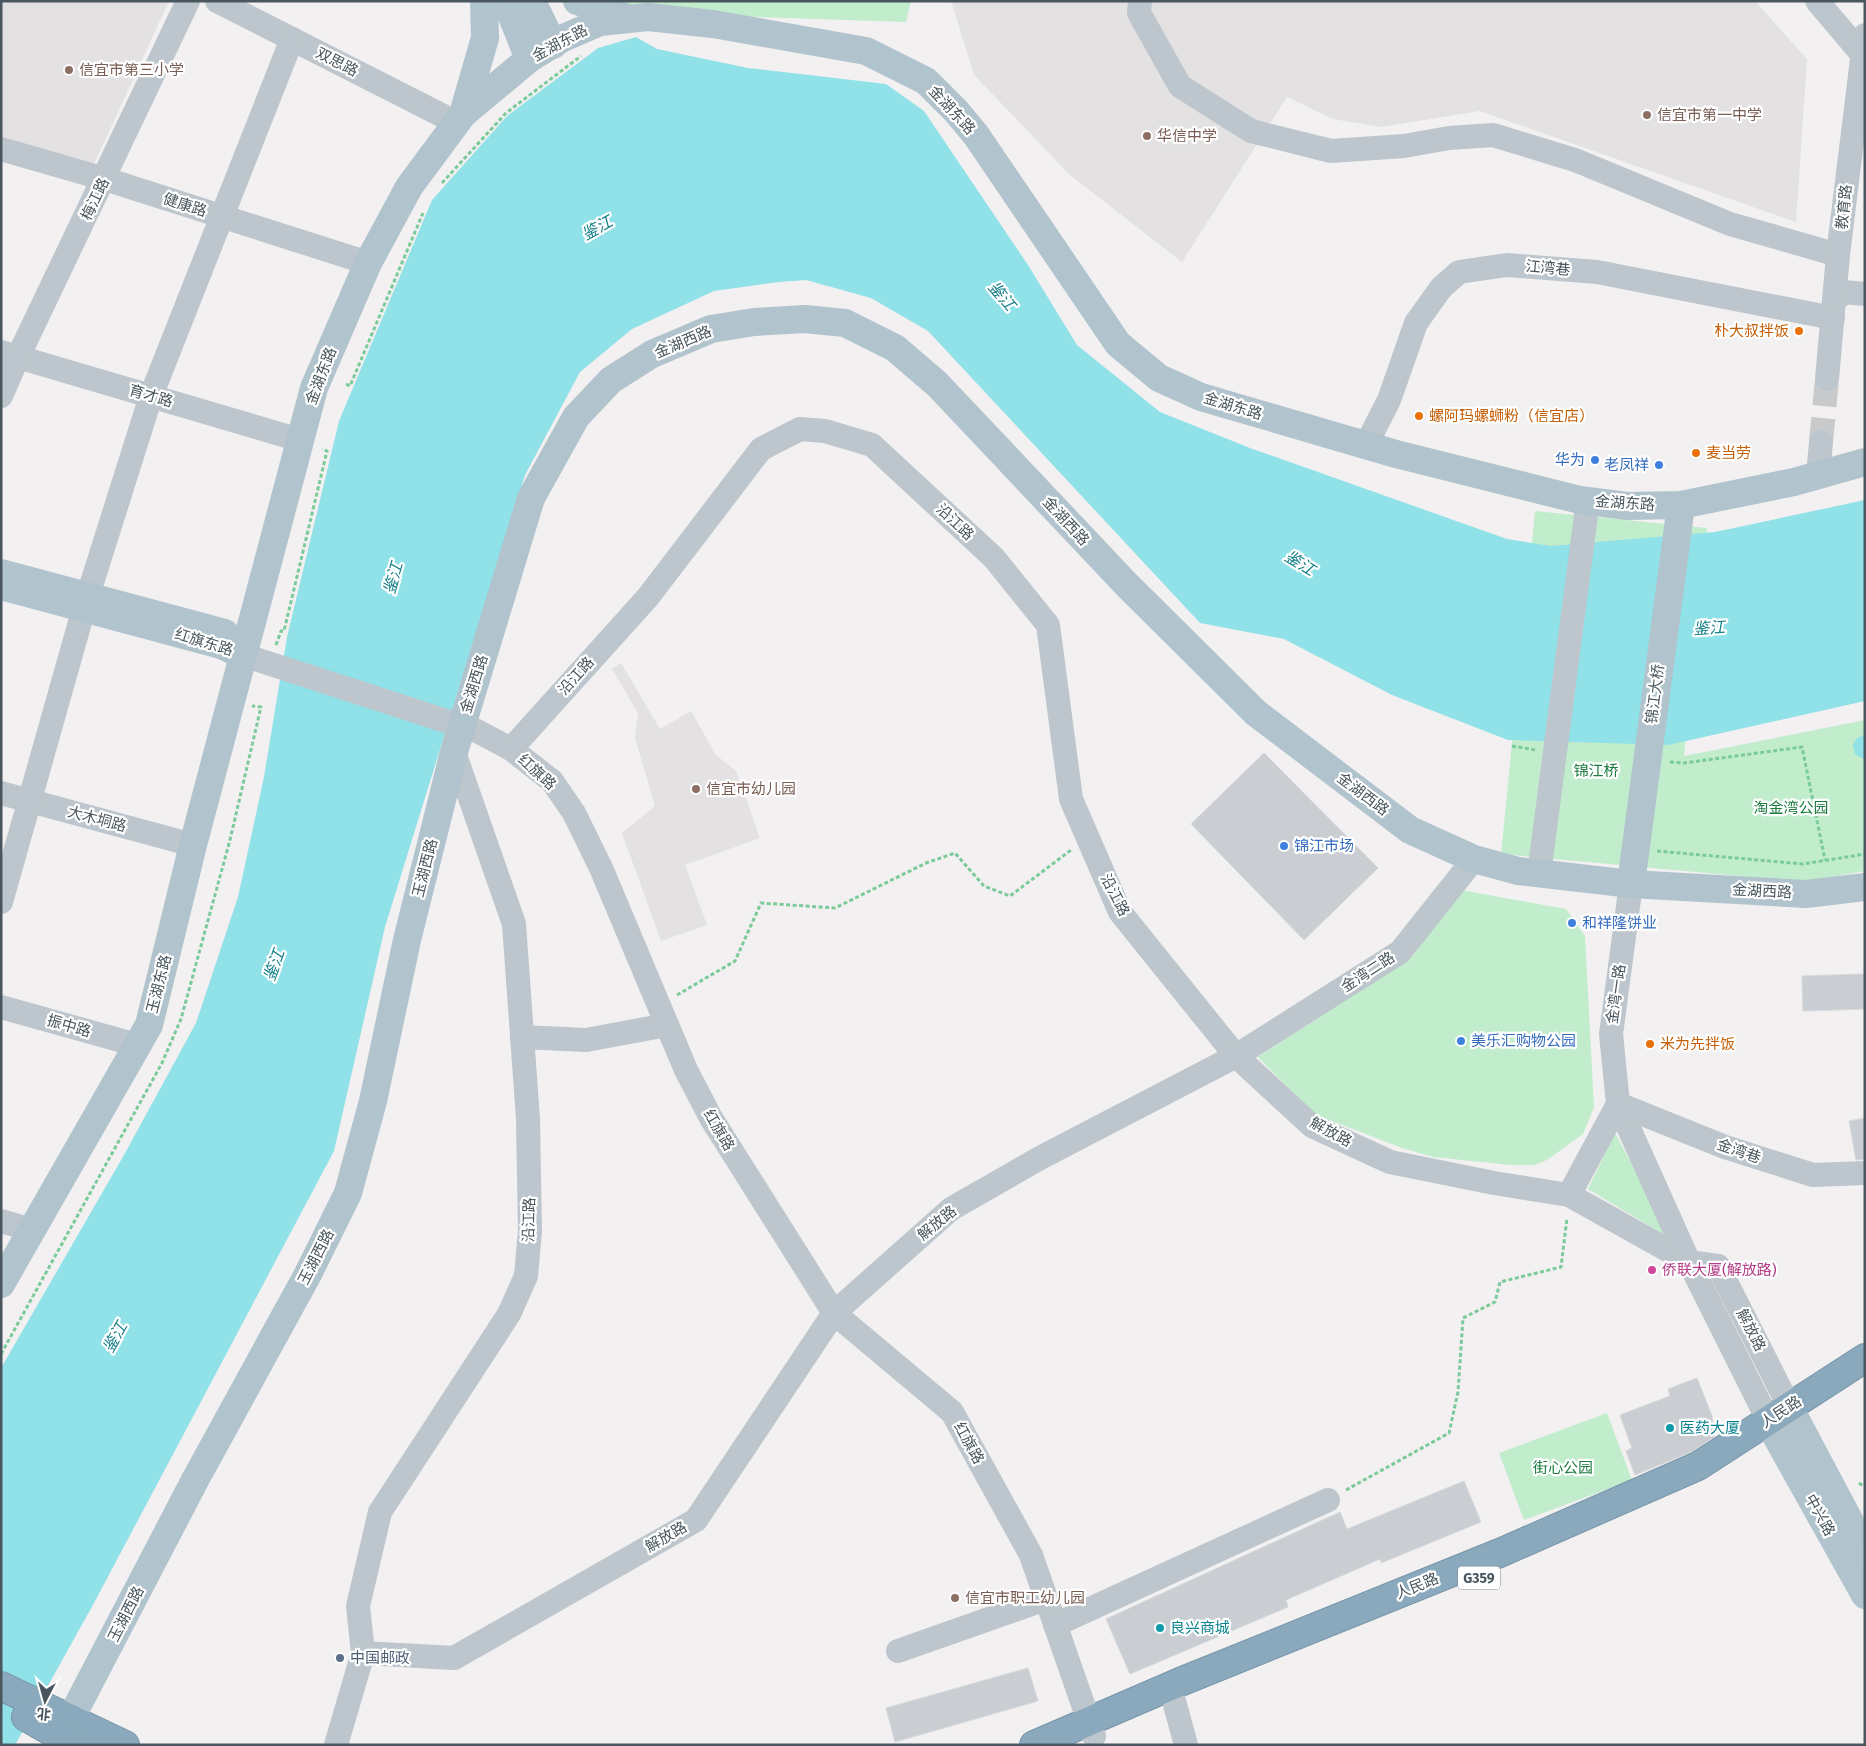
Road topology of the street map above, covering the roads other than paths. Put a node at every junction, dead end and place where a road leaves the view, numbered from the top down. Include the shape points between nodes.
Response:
1 (188, 1) edge
2 (217, 1) edge
3 (484, 1) edge
4 (506, 1) edge
5 (532, 1) edge
6 (577, 1) edge
7 (1140, 1) edge
8 (1817, 1) edge
9 (640, 12) edge
10 (292, 39) junction
11 (1863, 44) edge
12 (553, 45) junction
13 (529, 59) junction
14 (460, 119) junction
15 (1, 149) edge
16 (105, 179) junction
17 (222, 217) junction
18 (1838, 256) junction
19 (368, 264) junction
20 (1865, 294) edge
21 (1865, 304) edge
22 (1833, 310) junction
23 (9, 355) edge
24 (1827, 379) tunnel mouth
25 (1, 396) edge
26 (151, 396) junction
27 (1821, 442) tunnel mouth
28 (311, 445) junction
29 (1366, 445) junction
30 (1865, 462) edge
31 (1818, 475) junction
32 (1588, 500) junction
33 (1680, 505) junction
34 (1, 573) edge
35 (1, 586) edge
36 (86, 602) junction
37 (243, 655) junction
38 (462, 725) junction
39 (511, 749) junction
40 (454, 752) junction
41 (1, 793) edge
42 (28, 800) junction
43 (193, 844) junction
44 (1474, 859) junction
45 (1539, 874) junction
46 (1630, 884) junction
47 (1865, 887) edge
48 (1, 902) edge
49 (1, 1007) edge
50 (663, 1015) junction
51 (522, 1037) junction
52 (137, 1045) junction
53 (1236, 1056) junction
54 (1618, 1104) junction
55 (1865, 1173) edge
56 (1569, 1195) junction
57 (1, 1221) edge
58 (32, 1230) junction
59 (1689, 1262) junction
60 (1, 1284) edge
61 (834, 1313) junction
62 (1865, 1358) edge
63 (1865, 1376) edge
64 (1782, 1420) junction
65 (1328, 1500) road end
66 (1865, 1550) edge
67 (1865, 1595) edge
68 (1046, 1599) junction
69 (1056, 1625) junction
70 (898, 1652) dead end
71 (363, 1653) junction
72 (1, 1686) edge
73 (1174, 1701) junction
74 (1, 1705) edge
75 (59, 1730) edge
76 (1086, 1734) edge
77 (125, 1745) edge
78 (336, 1745) edge
79 (1034, 1745) edge
80 (1186, 1745) edge

1 - 16 street, 梅江路
2 - 10 street, 双思路
3 - 14 main road via 485,38
4 - 13 main road
5 - 12 main road
6 - 9 main road
7 - 18 street via 1139,13 1180,86 1251,131 1331,151 1493,135 1575,160 1730,224
8 - 11 street
9 - 12 main road, 金湖东路 via 600,22
9 - 29 main road, 金湖东路 via 866,51 926,81 976,135 1118,344 1159,378 1201,397
10 - 14 street, 双思路
10 - 17 street
11 - 18 street, 教育路
12 - 13 main road, 金湖东路
13 - 14 main road, 金湖东路
14 - 19 main road, 金湖东路 via 409,187
15 - 16 street, 健康路
16 - 17 street, 健康路
16 - 23 street, 梅江路
17 - 19 street, 健康路
17 - 26 street
18 - 22 street, 教育路
19 - 28 main road, 金湖东路 via 314,388
20 - 22 street via 1844,292
21 - 22 street, 江湾巷
22 - 24 street, 教育路
22 - 29 street, 江湾巷 via 1597,272 1507,265 1459,272 1442,288 1416,323 1389,400
23 - 25 street, 梅江路
23 - 26 street, 育才路
26 - 28 street, 育才路
26 - 36 street
27 - 31 street
28 - 37 main road, 金湖东路
29 - 32 main road, 金湖东路
30 - 31 main road, 金湖东路
31 - 33 main road, 金湖东路
32 - 33 main road, 金湖东路 via 1627,506
32 - 45 street
33 - 46 main road, 锦江大桥
34 - 36 main road, 红旗东路
35 - 36 main road, 红旗东路
36 - 37 main road, 红旗东路
36 - 42 street
37 - 38 street, 红旗路
37 - 43 main road, 玉湖东路
38 - 39 street, 红旗路
38 - 40 main road, 玉湖西路
38 - 44 main road, 金湖西路 via 531,498 576,417 605,386 652,354 711,329 805,319 845,323 895,348 937,384 1126,584 1256,713 1410,830
39 - 50 street, 红旗路 via 552,781 574,813 601,868
39 - 53 street, 沿江路 via 648,597 761,449 800,429 825,431 872,445 994,558 1048,625 1071,799 1120,912
40 - 51 street, 沿江路 via 514,924
40 - 75 main road, 玉湖西路 via 407,940 366,1130 348,1193 308,1274
41 - 42 street, 大木垌路
42 - 43 street, 大木垌路
42 - 48 street
43 - 52 main road, 玉湖东路 via 148,1025
44 - 45 main road, 金湖西路
44 - 53 street, 金湾二路 via 1400,952
45 - 46 main road, 金湖西路
46 - 47 main road, 金湖西路 via 1806,894
46 - 54 street, 金湾一路 via 1611,1034
49 - 52 street, 振中路
50 - 51 street via 586,1040
50 - 61 street, 红旗路 via 711,1118
51 - 71 street, 沿江路 via 530,1212 526,1276 509,1314 380,1512 358,1606
52 - 58 main road, 玉湖东路
53 - 56 street, 解放路 via 1312,1126 1390,1162
53 - 61 street, 解放路 via 1040,1158 951,1209
54 - 55 street, 金湾巷 via 1725,1147 1813,1175
54 - 56 street
54 - 59 street, 金湾一路
56 - 59 street, 解放路
57 - 58 street
58 - 60 main road, 玉湖东路
59 - 64 street, 解放路 via 1718,1266
61 - 68 street, 红旗路 via 952,1412 1031,1555
61 - 71 street, 解放路 via 696,1520 454,1658
62 - 64 highway, 人民路 / G359
63 - 64 highway, 人民路 / G359
64 - 66 main road, 中兴路
64 - 67 main road, 中兴路
64 - 73 highway, 人民路 / G359 via 1697,1484 1508,1566
64 - 76 highway, 人民路 / G359 via 1698,1466 1502,1552 1180,1682
65 - 69 street
68 - 69 street, 红旗路
68 - 70 street
69 - 76 street, 红旗路
71 - 78 street
72 - 75 highway
73 - 76 highway, 人民路 / G359
73 - 80 street
74 - 75 highway
75 - 77 highway
76 - 79 highway, 人民路 / G359

